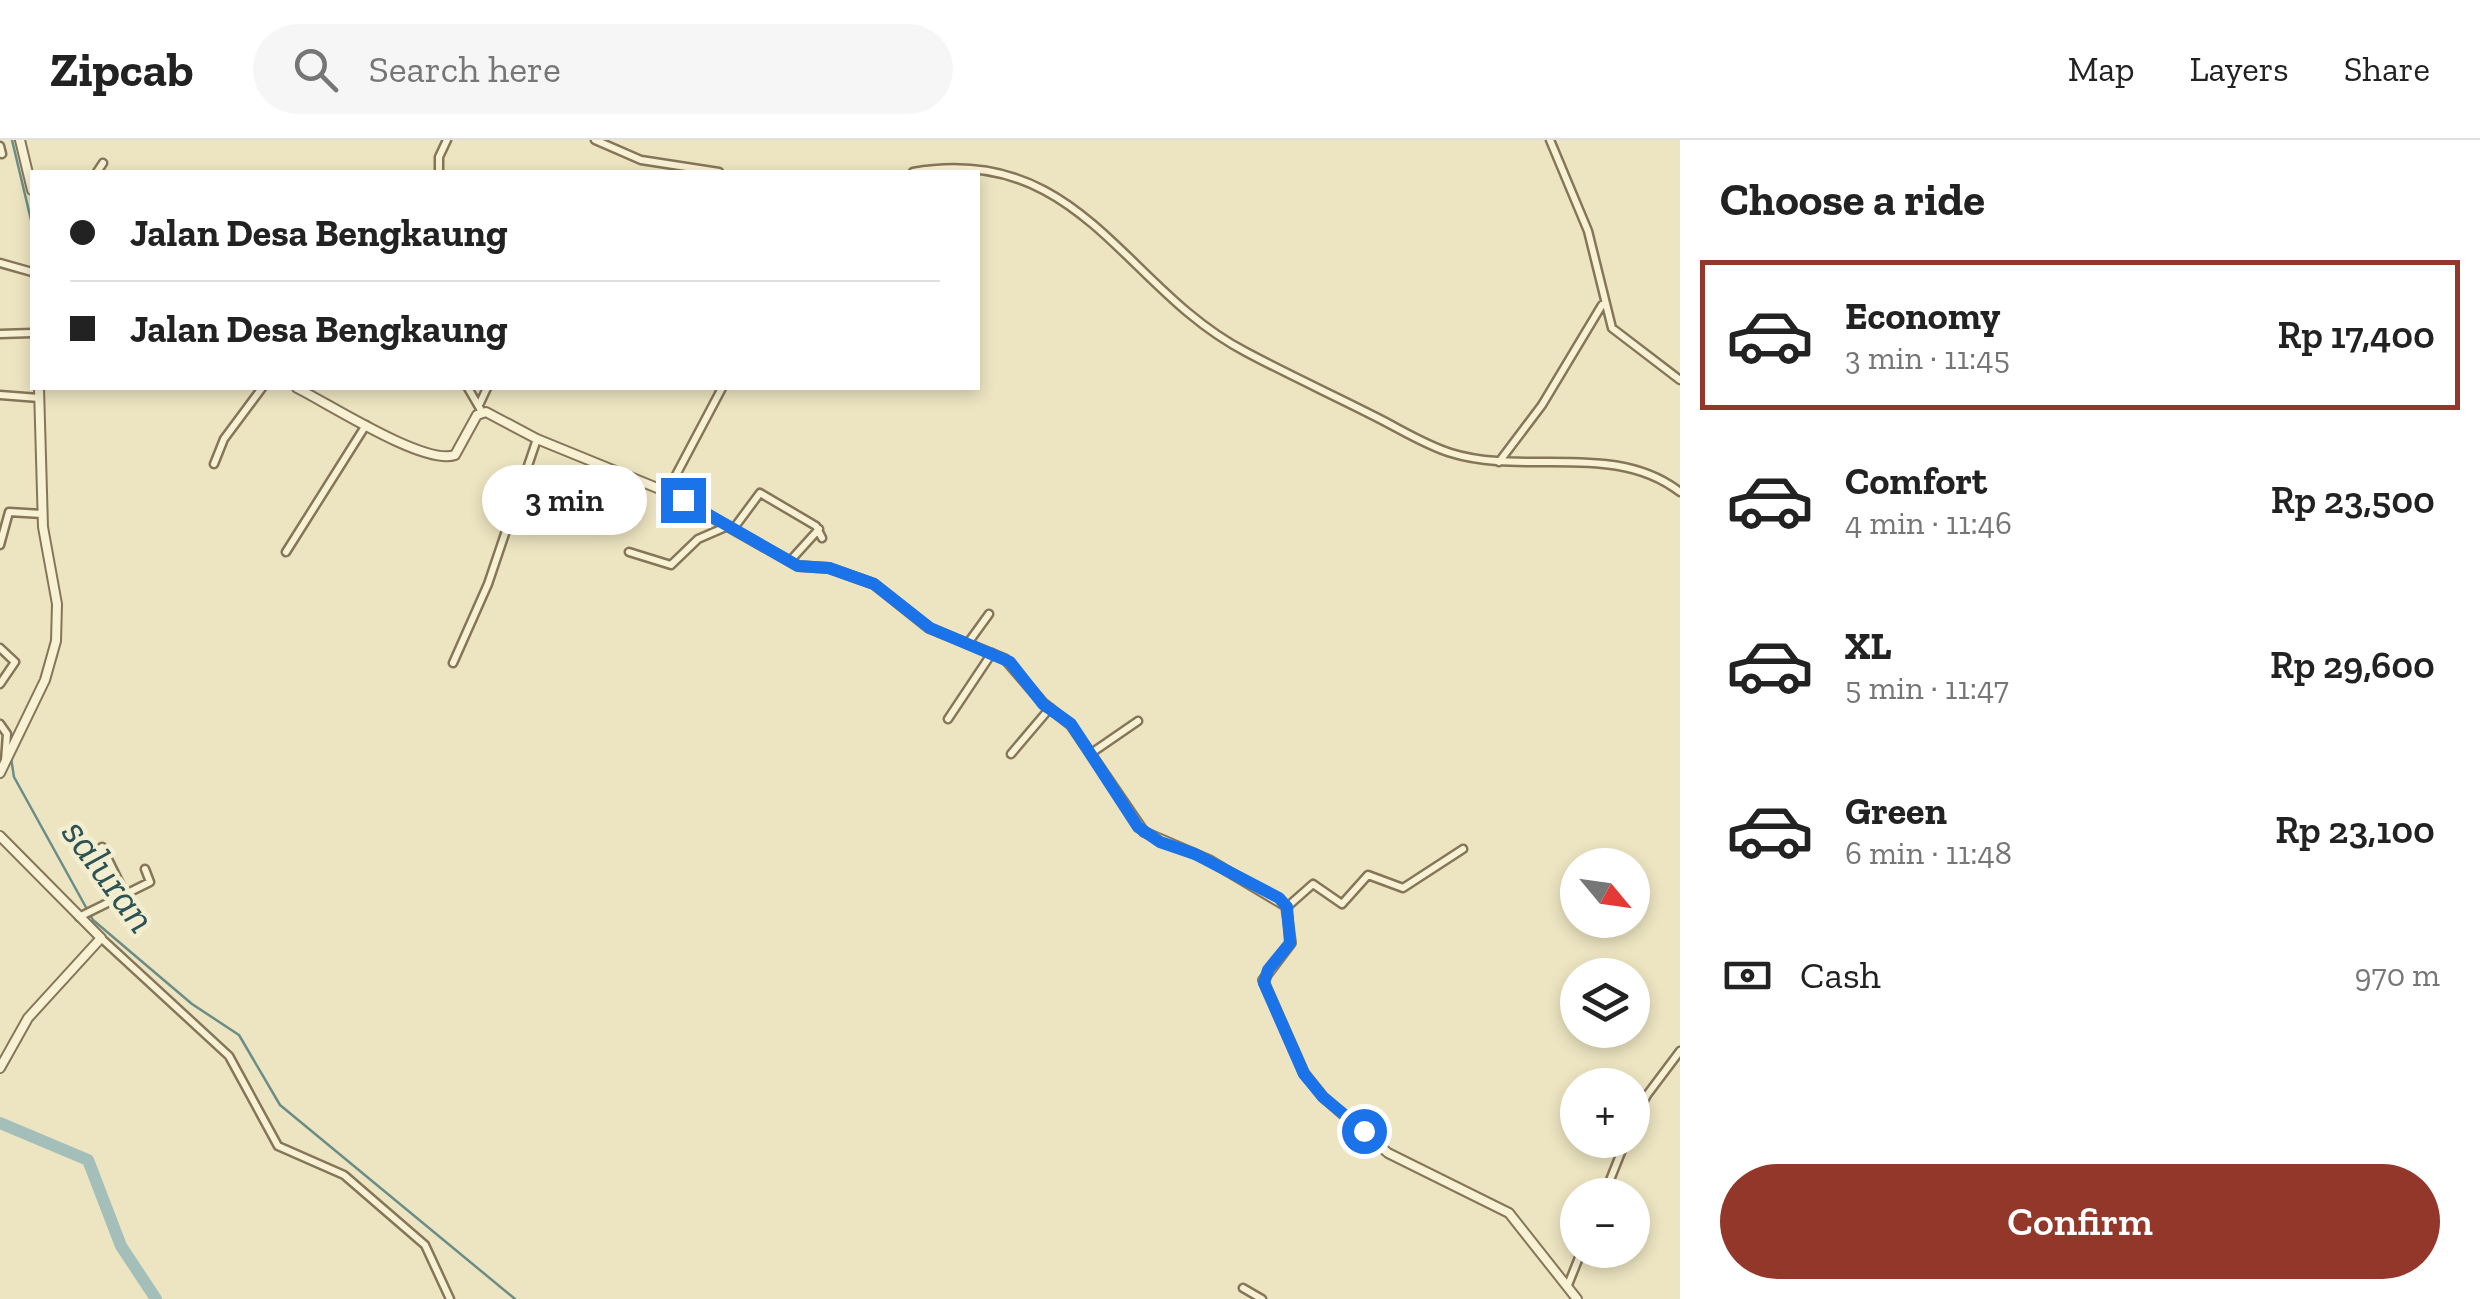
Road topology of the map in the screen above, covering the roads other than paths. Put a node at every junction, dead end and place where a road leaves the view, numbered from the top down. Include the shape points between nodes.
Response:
1 (20, 140) edge
2 (447, 140) edge
3 (594, 140) edge
4 (1550, 140) edge
5 (103, 163) dead end
6 (98, 170) edge
7 (438, 170) edge
8 (706, 170) edge
9 (936, 170) edge
10 (30, 178) edge
11 (0, 263) edge
12 (30, 271) edge
13 (1603, 304) junction
14 (30, 333) edge
15 (0, 334) edge
16 (1680, 380) edge
17 (38, 390) edge
18 (261, 390) edge
19 (308, 390) edge
20 (469, 390) edge
21 (486, 390) edge
22 (721, 390) edge
23 (0, 395) edge
24 (36, 398) junction
25 (481, 407) junction
26 (366, 425) junction
27 (537, 439) junction
28 (1499, 463) junction
29 (214, 464) dead end
30 (666, 492) junction
31 (1680, 492) edge
32 (39, 514) junction
33 (732, 526) junction
34 (819, 528) junction
35 (822, 538) dead end
36 (0, 545) edge
37 (286, 552) dead end
38 (629, 552) dead end
39 (790, 561) junction
40 (990, 614) dead end
41 (968, 643) junction
42 (0, 648) edge
43 (992, 652) junction
44 (453, 663) dead end
45 (0, 684) edge
46 (1050, 708) junction
47 (948, 719) dead end
48 (1138, 721) dead end
49 (0, 724) edge
50 (1011, 754) dead end
51 (1089, 754) junction
52 (2, 770) edge
53 (0, 836) edge
54 (102, 847) dead end
55 (1463, 849) dead end
56 (145, 869) dead end
57 (125, 894) junction
58 (1287, 907) junction
59 (83, 914) junction
60 (101, 938) junction
61 (1680, 1050) edge
62 (0, 1068) edge
63 (1650, 1091) edge
64 (1575, 1268) edge
65 (1568, 1285) junction
66 (1244, 1288) dead end
67 (450, 1299) edge
68 (1262, 1299) edge
69 (1577, 1299) edge

1 - 10 street
2 - 7 street
3 - 8 street via 641,160
4 - 13 street via 1588,232
5 - 6 street
9 - 28 street via 971,167 1017,179 1096,223 1226,342 1438,448
11 - 12 street
13 - 16 street via 1618,336
13 - 28 street
14 - 15 street
17 - 24 street
18 - 29 street
19 - 26 street
20 - 25 street
21 - 25 street
22 - 30 street
23 - 24 street
24 - 32 street
25 - 26 street via 450,457 421,453
25 - 27 street
26 - 37 street
27 - 30 street
27 - 44 street via 488,584
28 - 31 street via 1599,463
30 - 33 street
32 - 36 street via 8,512
32 - 52 street via 57,604 56,641
33 - 34 street via 760,493
33 - 38 street via 698,539 671,566
33 - 39 street
34 - 35 street
34 - 39 street
39 - 41 street via 865,579 924,625
40 - 41 street
41 - 43 street
42 - 45 street via 15,662
43 - 46 street via 1014,666
43 - 47 street
46 - 50 street
46 - 51 street via 1071,724
48 - 51 street
49 - 52 street via 7,732
51 - 58 street via 1144,832 1209,860
53 - 59 street
54 - 57 street
55 - 58 street via 1403,888 1368,875 1342,904 1313,884
56 - 57 street via 150,882
57 - 59 street
58 - 65 street via 1290,943 1263,980 1304,1074 1388,1153 1509,1213
59 - 60 street
60 - 62 street via 28,1018
60 - 67 street via 229,1056 274,1142 353,1180 425,1245
61 - 63 street
64 - 65 street
65 - 69 street
66 - 68 street

